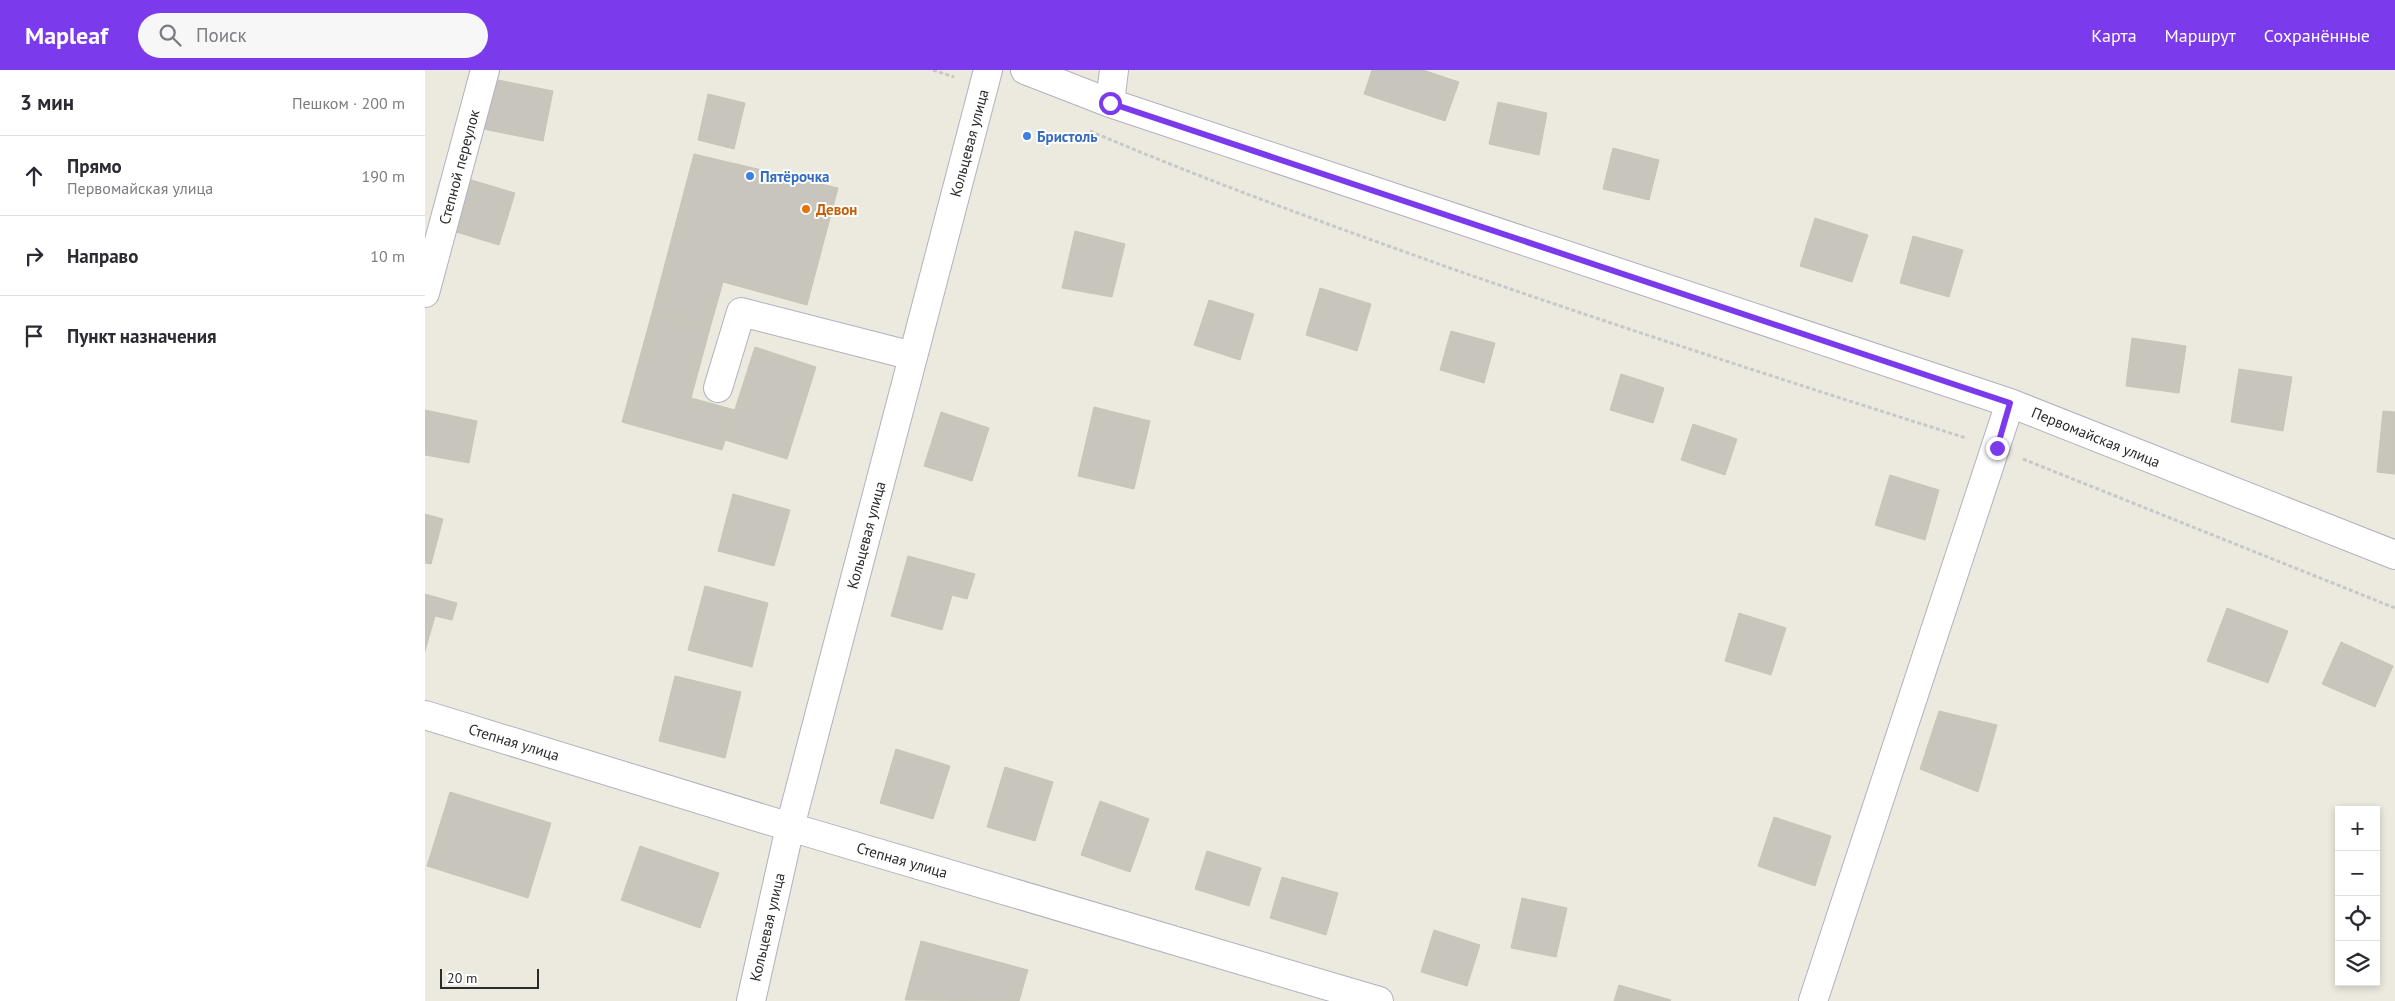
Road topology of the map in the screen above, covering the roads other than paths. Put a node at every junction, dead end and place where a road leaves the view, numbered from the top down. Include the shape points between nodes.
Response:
1 (485, 70) edge
2 (988, 70) edge
3 (1025, 70) edge
4 (1114, 70) edge
5 (1110, 103) junction
6 (425, 293) edge
7 (913, 356) junction
8 (718, 388) dead end
9 (2010, 403) junction
10 (2395, 555) edge
11 (425, 715) edge
12 (790, 827) junction
13 (751, 1001) edge
14 (1379, 1001) edge
15 (1813, 1001) edge

1 - 6 street, Степной переулок
2 - 7 street, Кольцевая улица
3 - 5 street, Первомайская улица
4 - 5 street
5 - 9 street, Первомайская улица
7 - 8 street via 741,312
7 - 12 street, Кольцевая улица
9 - 10 street, Первомайская улица
9 - 15 street
11 - 12 street, Степная улица
12 - 13 street, Кольцевая улица
12 - 14 street, Степная улица

